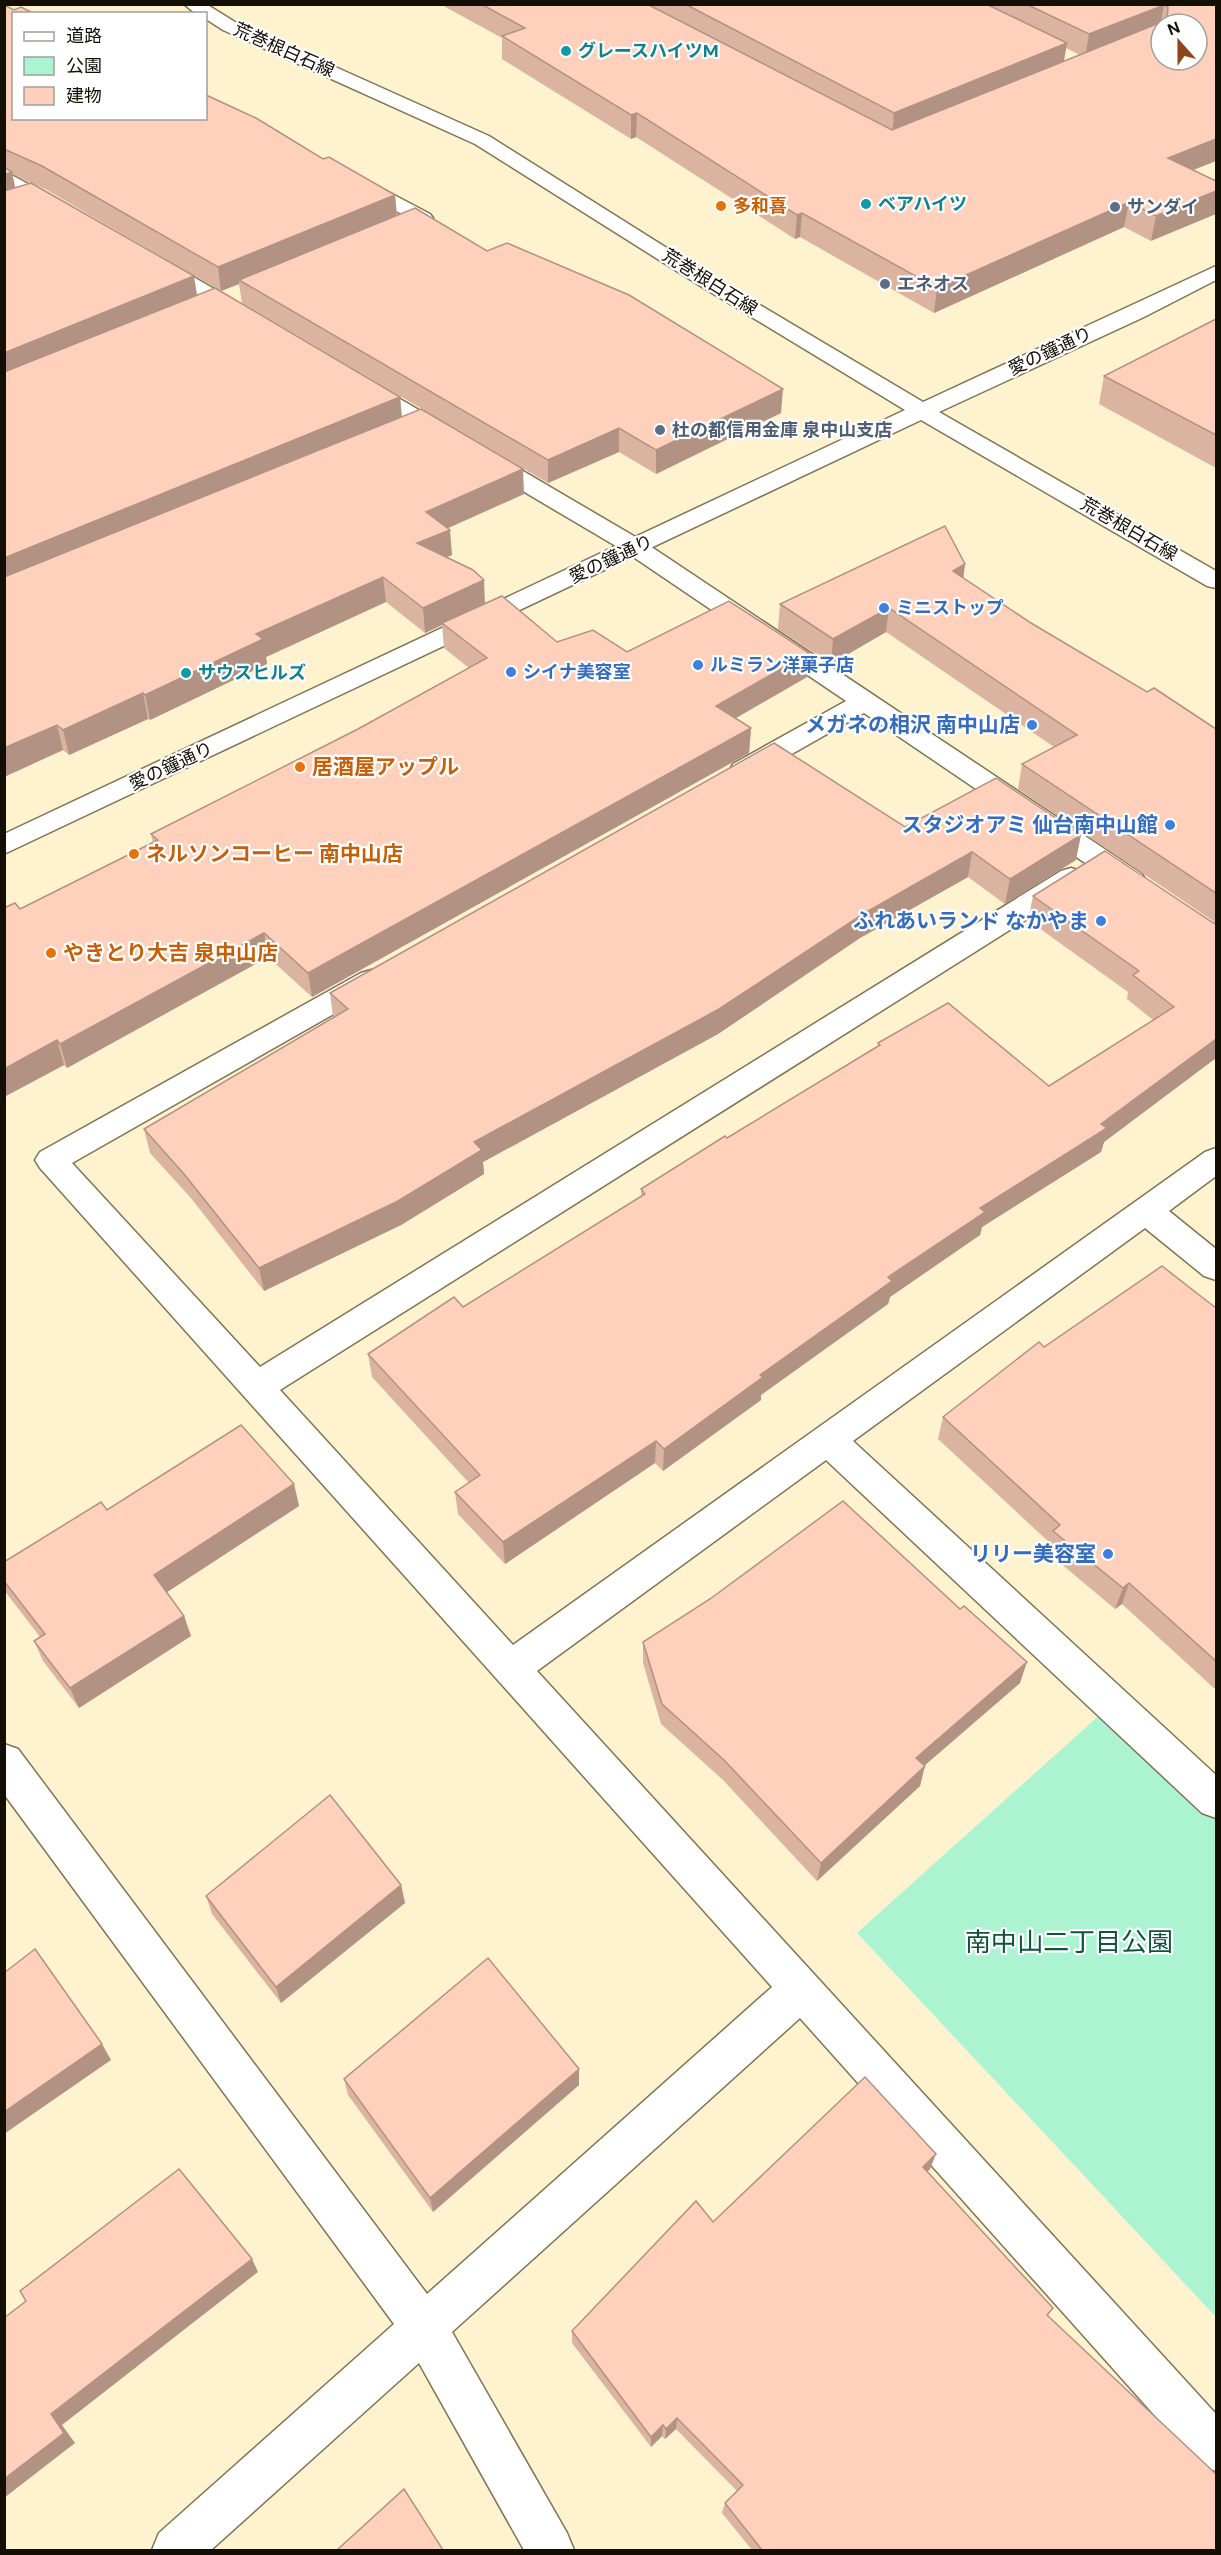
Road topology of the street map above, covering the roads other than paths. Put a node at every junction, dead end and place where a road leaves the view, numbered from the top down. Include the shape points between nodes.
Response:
1 (193, 4) edge
2 (206, 12) edge
3 (207, 13) edge
4 (340, 172) edge
5 (4, 177) edge
6 (39, 196) junction
7 (13, 206) edge
8 (79, 219) edge
9 (402, 226) edge
10 (139, 254) edge
11 (1216, 272) edge
12 (241, 292) edge
13 (219, 301) junction
14 (198, 310) edge
15 (260, 325) edge
16 (342, 374) edge
17 (922, 411) junction
18 (424, 423) junction
19 (402, 433) edge
20 (635, 547) junction
21 (1216, 581) edge
22 (866, 701) junction
23 (720, 783) edge
24 (4, 845) edge
25 (1101, 859) junction
26 (1149, 892) edge
27 (396, 966) edge
28 (1216, 1160) edge
29 (1146, 1211) junction
30 (1216, 1267) edge
31 (256, 1387) junction
32 (828, 1440) junction
33 (511, 1668) junction
34 (4, 1762) edge
35 (1216, 1800) edge
36 (801, 1989) junction
37 (425, 2329) junction
38 (1216, 2448) edge
39 (176, 2550) edge
40 (550, 2550) edge

1 - 2 street, 荒巻根白石線
3 - 17 street, 荒巻根白石線 via 482,140
4 - 9 street via 423,218
5 - 6 street
6 - 7 street
6 - 8 street
10 - 13 street
11 - 17 street, 愛の鐘通り
12 - 13 street
13 - 14 street
13 - 15 street
16 - 18 street
17 - 20 street, 愛の鐘通り
17 - 21 street, 荒巻根白石線
18 - 19 street
18 - 20 street
20 - 22 street
20 - 24 street, 愛の鐘通り
22 - 23 street
22 - 25 street
25 - 26 street
25 - 31 street
27 - 31 street via 51,1160
28 - 29 street
29 - 30 street
29 - 32 street
31 - 33 street
32 - 33 street
32 - 35 street
33 - 36 street
34 - 37 street
36 - 37 street
36 - 38 street
37 - 39 street
37 - 40 street

